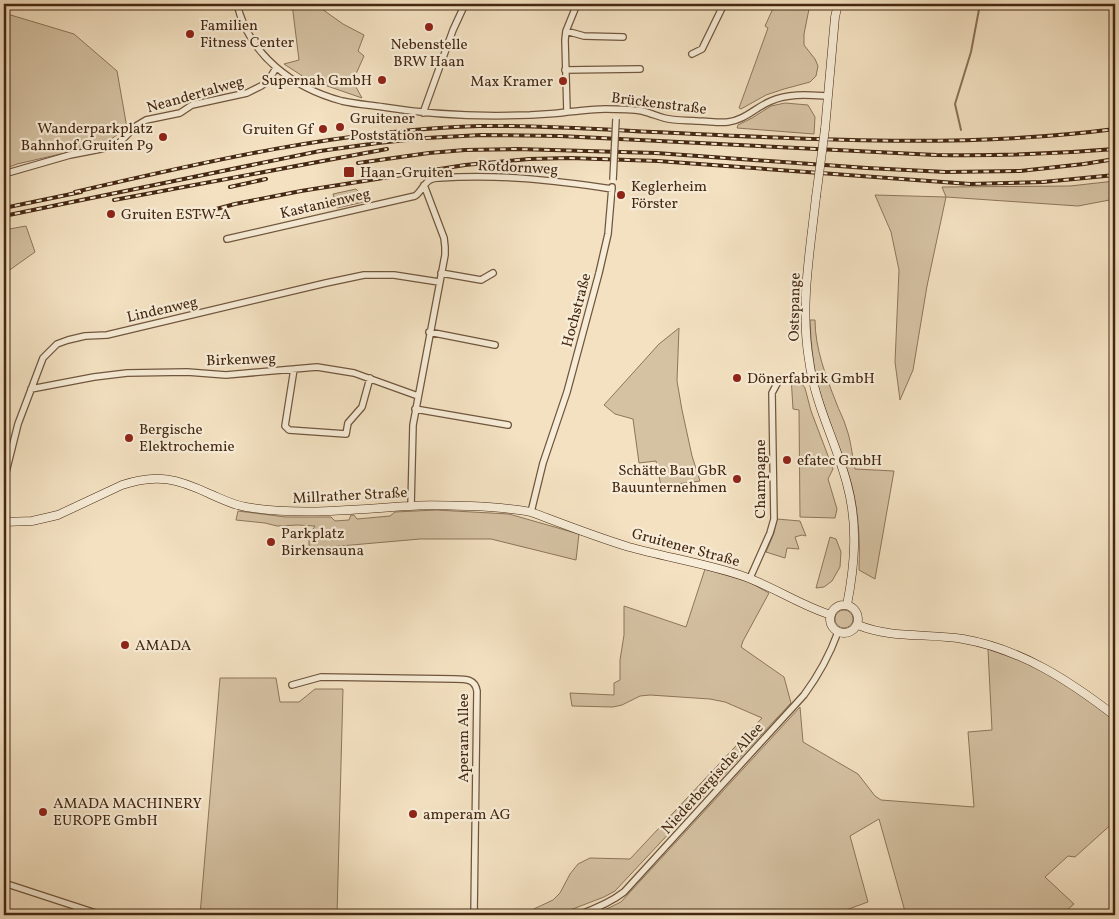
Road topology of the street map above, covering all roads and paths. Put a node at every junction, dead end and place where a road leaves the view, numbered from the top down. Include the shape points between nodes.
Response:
1 (237, 4) edge
2 (465, 4) edge
3 (577, 4) edge
4 (709, 4) edge
5 (838, 4) edge
6 (566, 31) junction
7 (623, 37) dead end
8 (692, 54) dead end
9 (276, 68) junction
10 (640, 68) dead end
11 (565, 70) junction
12 (827, 96) junction
13 (616, 109) junction
14 (567, 112) junction
15 (422, 113) junction
16 (4, 174) edge
17 (613, 183) junction
18 (424, 185) junction
19 (227, 239) dead end
20 (441, 273) junction
21 (493, 274) dead end
22 (439, 282) junction
23 (429, 332) junction
24 (496, 345) dead end
25 (294, 369) junction
26 (370, 378) junction
27 (780, 378) dead end
28 (31, 389) junction
29 (418, 396) junction
30 (415, 409) junction
31 (508, 425) dead end
32 (4, 476) edge
33 (4, 501) edge
34 (412, 506) junction
35 (531, 512) junction
36 (4, 522) edge
37 (750, 578) junction
38 (847, 605) junction
39 (831, 615) junction
40 (858, 624) junction
41 (838, 632) junction
42 (292, 685) dead end
43 (1115, 716) edge
44 (4, 883) edge
45 (102, 915) edge
46 (474, 915) edge
47 (578, 915) edge

1 - 9 street, Brückenstraße via 251,39
2 - 15 street
3 - 6 street
4 - 8 street via 722,8 702,49
5 - 12 main road, Ostspange
6 - 7 street via 584,36
6 - 11 street
9 - 15 street, Brückenstraße via 314,91 343,101
9 - 16 street, Neandertalweg via 268,81 247,93 192,105 180,113 146,120 111,147
10 - 11 street
11 - 14 street
12 - 13 street, Brückenstraße via 798,95 774,99 743,118 728,122 671,119
12 - 38 main road, Ostspange, bridge via 805,323 812,381 850,496 855,543
13 - 14 street, Brückenstraße
13 - 17 street, Hochstraße, bridge
14 - 15 street, Brückenstraße via 474,116
17 - 18 street, Rotdornweg via 502,176 439,178
17 - 35 street, Hochstraße via 608,234 599,273
18 - 19 street, Kastanienweg via 415,196
18 - 20 street via 444,238
20 - 21 street via 481,280
20 - 22 street
22 - 23 street
22 - 28 street, Lindenweg via 394,275 364,275 107,335 68,340 56,344 43,358
23 - 24 street
23 - 29 street
25 - 26 street, Birkenweg via 317,367
25 - 26 street via 285,426 289,430 346,434 348,423 362,407
25 - 28 street, Birkenweg via 226,375 127,373
26 - 29 street, Birkenweg
27 - 37 street, Champagne via 772,394 774,519
28 - 32 street, Lindenweg
29 - 30 street
30 - 31 street
30 - 34 street
32 - 33 street, Lindenweg
34 - 35 main road, Millrather Straße via 502,508
34 - 36 main road, Millrather Straße via 320,512 266,510 234,505 185,483 149,478 122,485 58,515 32,521
35 - 37 main road, Gruitener Straße via 614,542
37 - 39 main road, Gruitener Straße
38 - 39 main road via 838,606
38 - 40 main road via 857,613
39 - 41 main road via 832,626
40 - 41 main road via 846,634
40 - 43 main road via 891,633 962,639 993,646 1059,676
41 - 47 street, Niederbergische Allee via 804,695 631,885 600,908
42 - 46 street, Aperam Allee via 321,677 473,682 477,691
44 - 45 street

